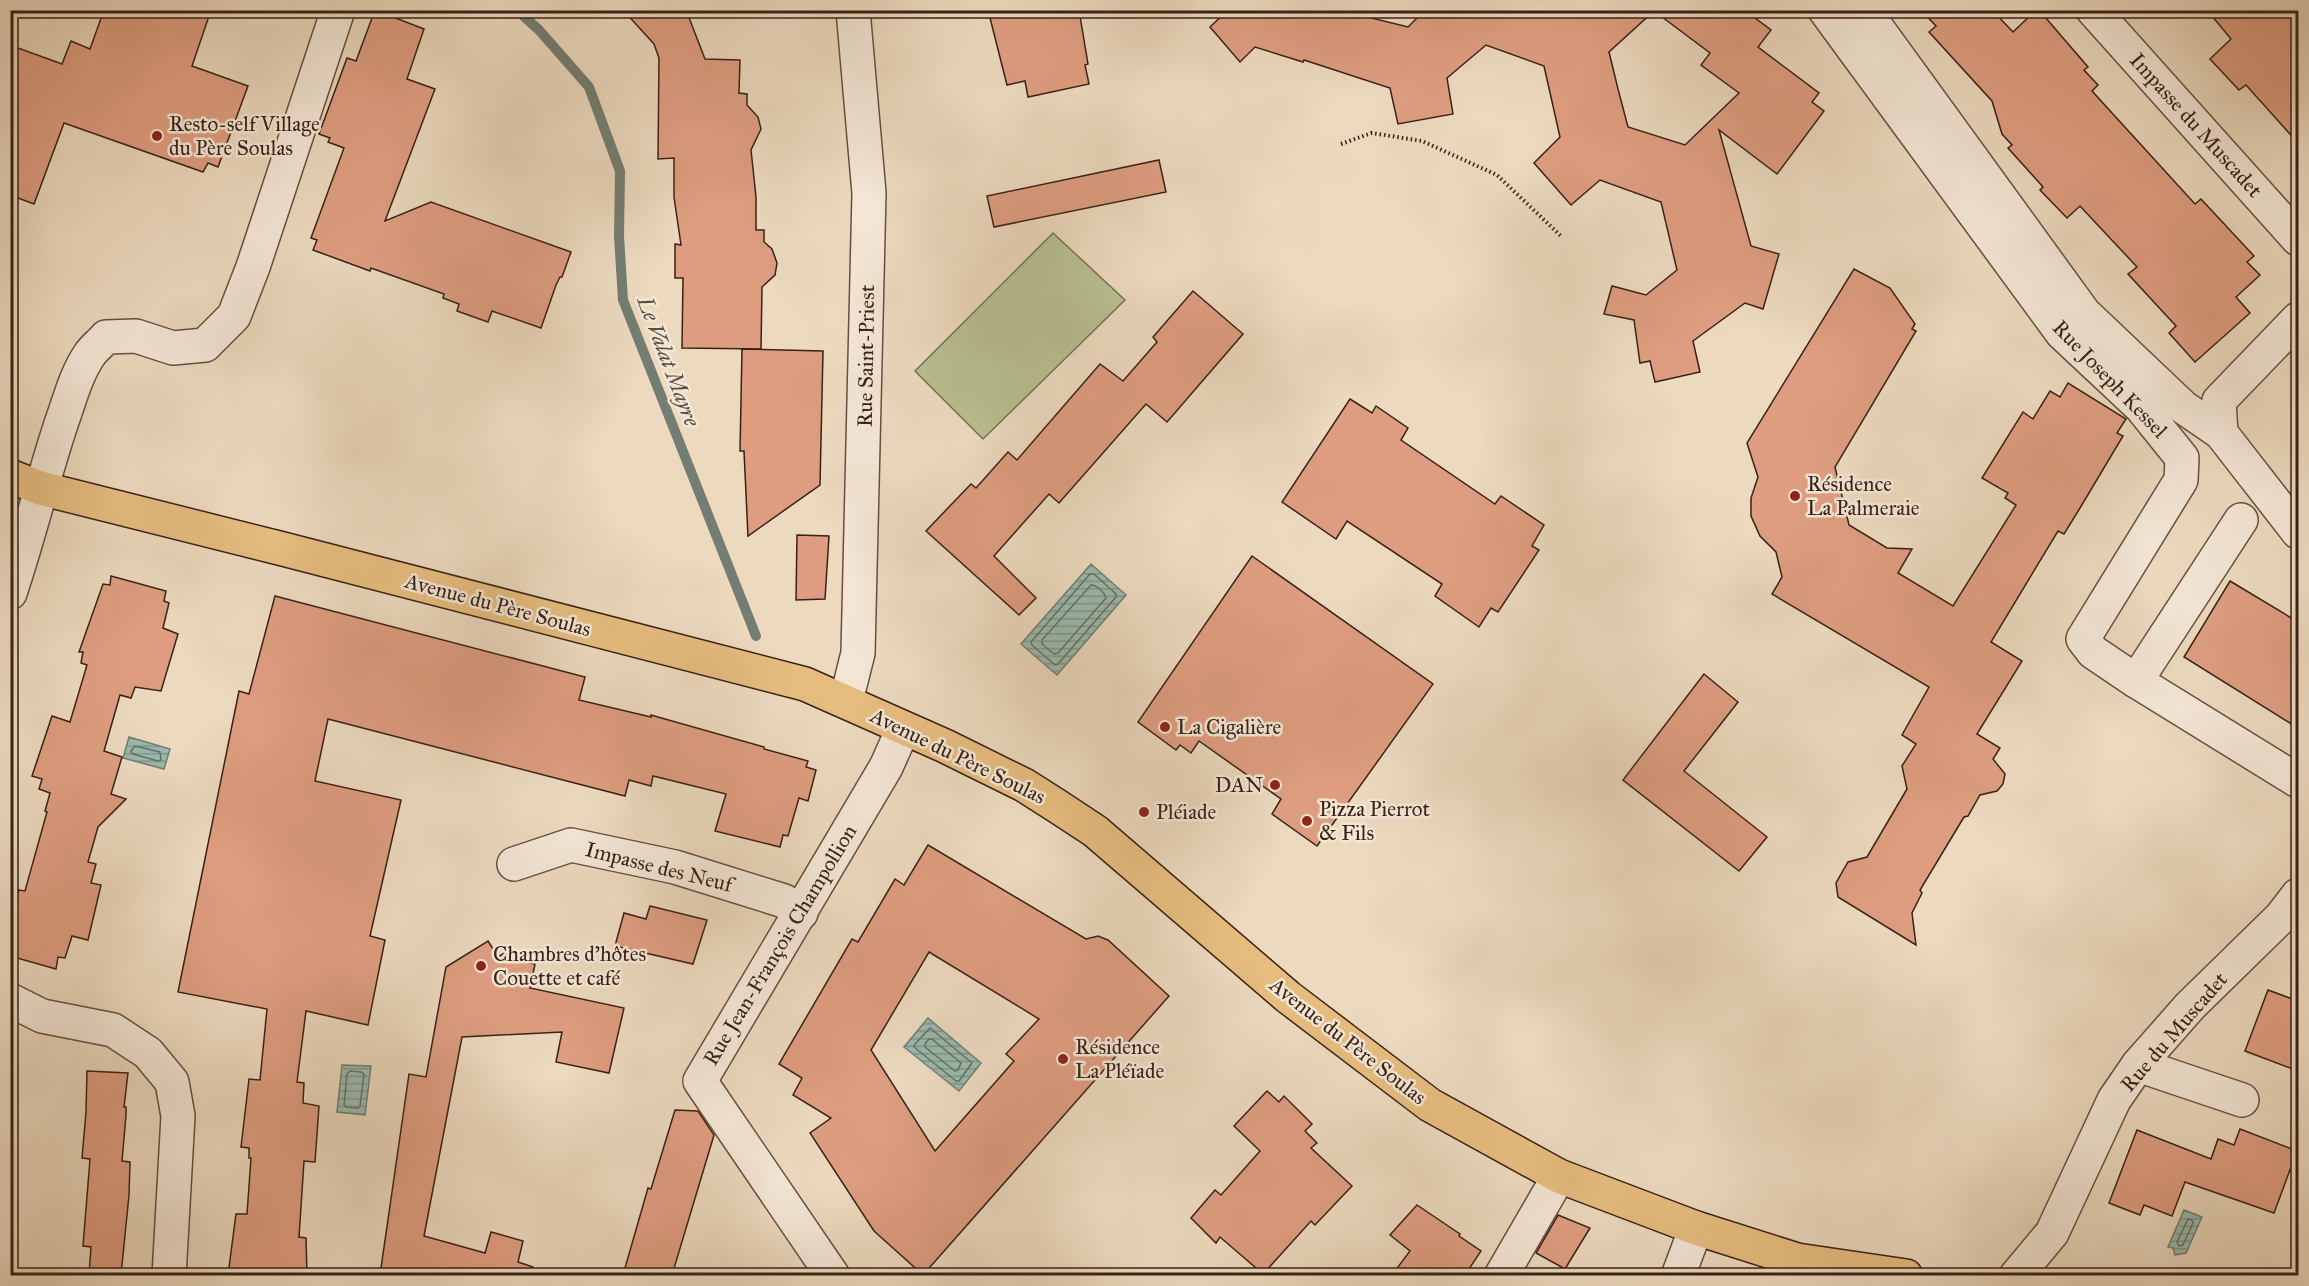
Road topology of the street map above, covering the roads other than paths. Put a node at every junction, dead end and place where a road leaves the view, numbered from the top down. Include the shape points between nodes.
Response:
1 (338, 10) edge
2 (853, 10) edge
3 (1825, 10) edge
4 (1863, 10) edge
5 (2093, 10) edge
6 (2298, 239) edge
7 (2298, 319) edge
8 (2221, 433) junction
9 (25, 482) edge
10 (2241, 520) dead end
11 (2298, 532) edge
12 (10, 593) edge
13 (2136, 681) junction
14 (846, 701) junction
15 (903, 729) junction
16 (2298, 781) edge
17 (514, 864) dead end
18 (801, 913) junction
19 (2293, 913) edge
20 (10, 1000) edge
21 (2138, 1065) junction
22 (2242, 1100) dead end
23 (1559, 1176) junction
24 (1696, 1228) junction
25 (169, 1275) edge
26 (833, 1275) edge
27 (1501, 1275) edge
28 (1678, 1275) edge
29 (1906, 1275) edge
30 (2016, 1275) edge

1 - 9 street via 254,267 234,316 205,345 173,348 136,336 106,338 90,352
2 - 14 street, Rue Saint-Priest via 869,193 858,653
3 - 13 street, Rue Joseph Kessel via 2062,333 2141,407 2182,458 2181,480 2083,639 2093,652
4 - 8 street via 2084,313 2183,407
5 - 6 street, Impasse du Muscadet
7 - 8 street via 2219,401
8 - 11 street
9 - 12 street via 29,533
9 - 14 main road, Avenue du Père Soulas via 806,684
10 - 13 street
13 - 16 street, Rue Joseph Kessel
14 - 15 main road, Avenue du Père Soulas
15 - 18 street, Rue Jean-François Champollion via 886,767
15 - 23 main road, Avenue du Père Soulas via 1024,785 1095,831 1288,997 1430,1105
17 - 18 street, Impasse des Neuf via 571,845 675,867 784,901
18 - 26 street, Rue Jean-François Champollion via 700,1081
19 - 21 street, Rue du Muscadet via 2190,1006
20 - 25 street via 42,1016 113,1030 148,1053 172,1082 178,1116
21 - 22 street
21 - 30 street, Rue du Muscadet via 2114,1100 2052,1233
23 - 24 main road, Avenue du Père Soulas
23 - 27 street
24 - 28 street
24 - 29 main road, Avenue du Père Soulas via 1797,1260

